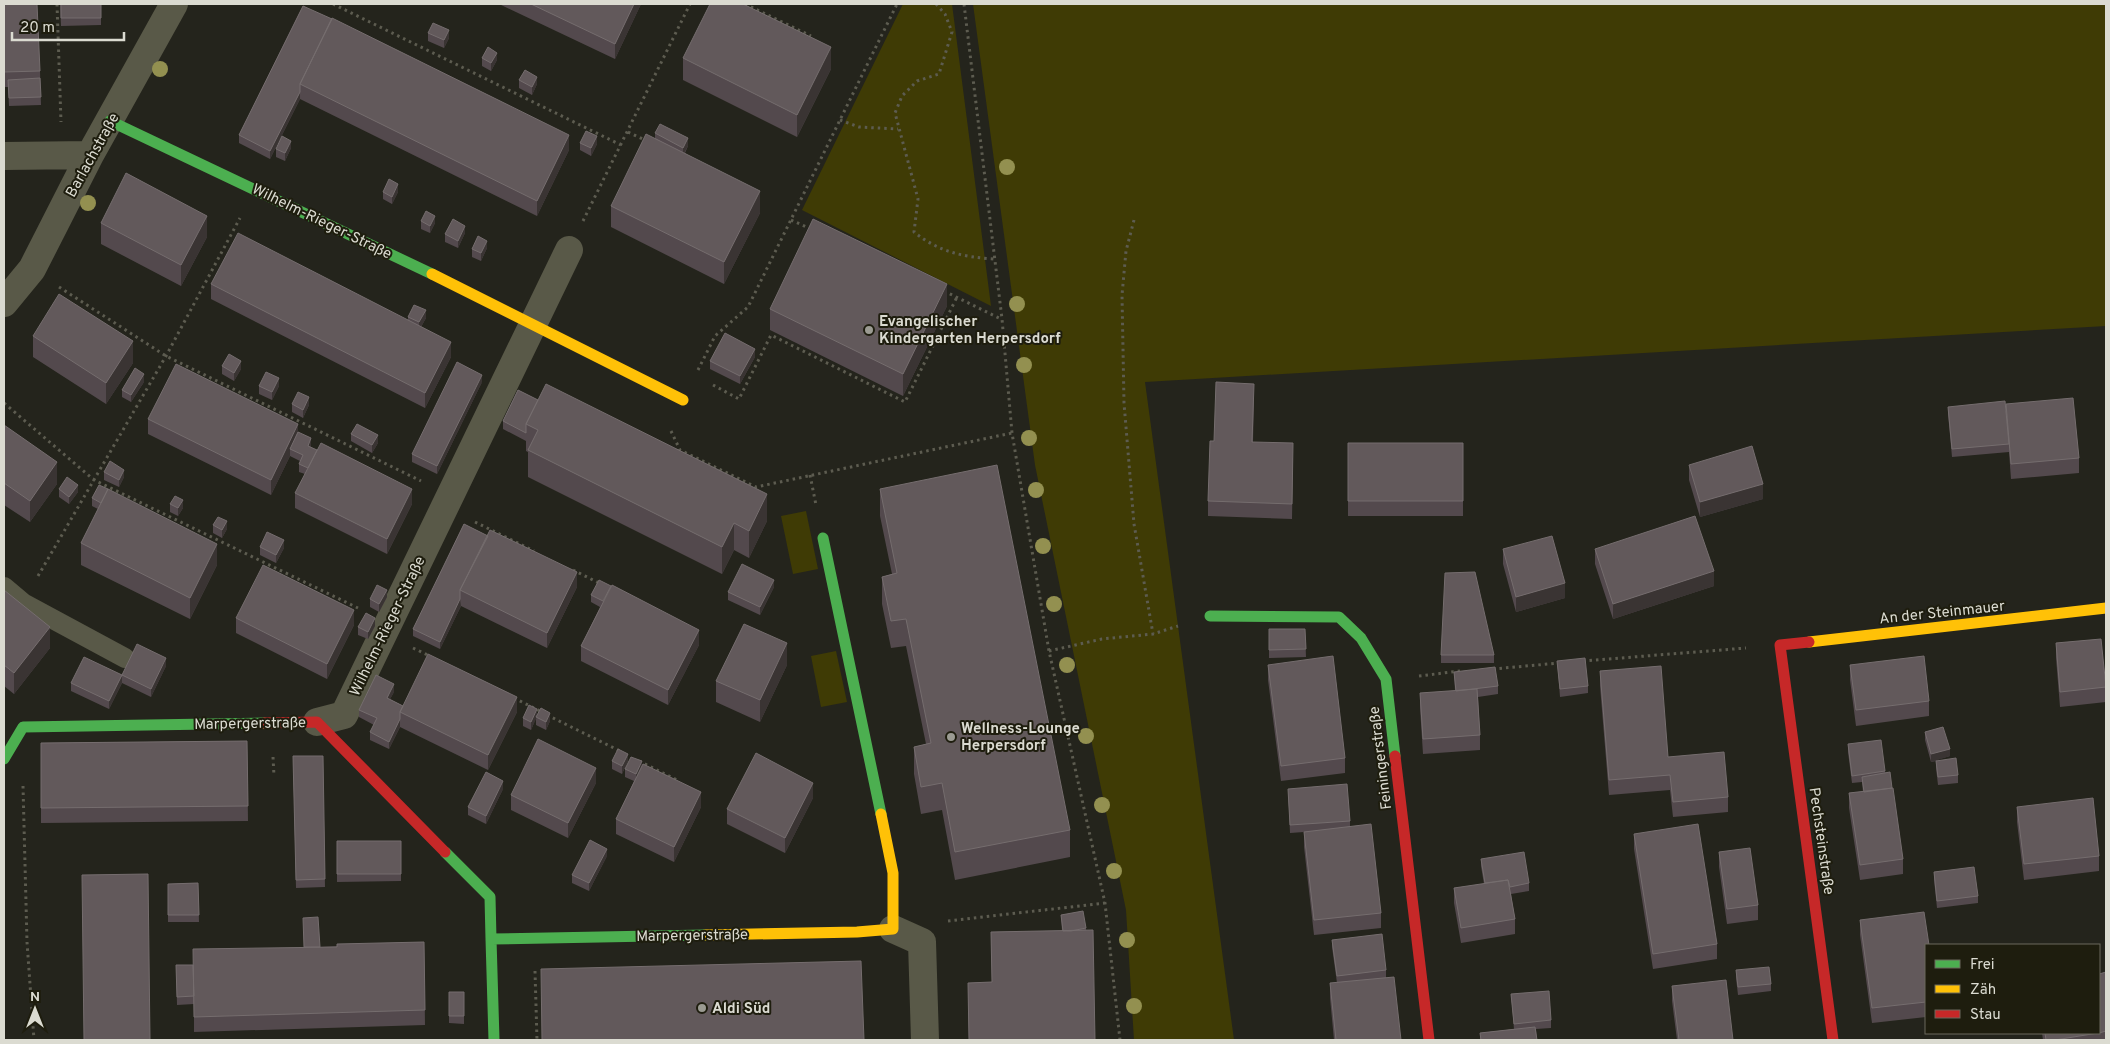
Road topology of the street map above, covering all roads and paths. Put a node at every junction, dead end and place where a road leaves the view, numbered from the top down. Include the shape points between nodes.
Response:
1 (57, 4) edge
2 (174, 4) edge
3 (333, 4) edge
4 (690, 4) edge
5 (745, 4) edge
6 (897, 4) edge
7 (936, 4) edge
8 (964, 4) edge
9 (811, 36) edge
10 (840, 120) junction
11 (110, 121) junction
12 (898, 129) junction
13 (628, 132) junction
14 (654, 144) edge
15 (621, 145) junction
16 (62, 155) junction
17 (90, 155) junction
18 (4, 156) edge
19 (256, 189) junction
20 (791, 220) junction
21 (1134, 220) dead end
22 (817, 232) edge
23 (569, 250) joint
24 (994, 258) junction
25 (32, 269) junction
26 (940, 289) edge
27 (957, 297) junction
28 (4, 303) edge
29 (1002, 319) junction
30 (533, 323) junction
31 (166, 356) junction
32 (695, 376) junction
33 (683, 400) junction
34 (4, 403) edge
35 (1012, 433) junction
36 (94, 480) junction
37 (448, 501) junction
38 (823, 538) dead end
39 (540, 554) edge
40 (566, 567) edge
41 (601, 584) edge
42 (4, 587) edge
43 (22, 603) junction
44 (2106, 608) edge
45 (1210, 616) joint
46 (386, 628) junction
47 (1153, 634) junction
48 (1780, 645) junction
49 (1049, 651) junction
50 (125, 658) dead end
51 (436, 659) edge
52 (1567, 662) edge
53 (1577, 662) edge
54 (1489, 669) edge
55 (1470, 670) edge
56 (1386, 679) junction
57 (505, 694) edge
58 (317, 722) junction
59 (627, 755) edge
60 (4, 759) edge
61 (636, 759) edge
62 (23, 776) dead end
63 (679, 781) edge
64 (1105, 903) junction
65 (893, 928) junction
66 (491, 939) junction
67 (535, 972) dead end
68 (34, 1040) edge
69 (494, 1040) edge
70 (537, 1040) edge
71 (925, 1040) edge
72 (1120, 1040) edge
73 (1429, 1040) edge
74 (1833, 1040) edge

1 - 16 path
2 - 11 street, Barlachstraße
3 - 15 path
4 - 13 path
5 - 9 path
6 - 10 path
7 - 12 path via 945,14 952,32 947,50 939,74 917,81 902,96 895,113
8 - 24 path
10 - 12 path via 859,126
10 - 20 path
11 - 17 street, Barlachstraße
11 - 19 street, Wilhelm-Rieger-Straße
12 - 24 path via 918,199 914,232 945,252
13 - 14 path
13 - 15 path
15 - 23 path
16 - 17 street
16 - 18 street
17 - 25 street, Barlachstraße
19 - 30 street, Wilhelm-Rieger-Straße
19 - 31 path
20 - 22 path
20 - 32 path via 748,307 715,336
21 - 47 path via 1126,251 1122,295 1124,403 1134,524
23 - 30 street, Wilhelm-Rieger-Straße
24 - 29 path
25 - 28 street, Barlachstraße
25 - 31 path
26 - 27 path
27 - 29 path
27 - 32 path via 905,402 771,335 739,399
29 - 35 path
30 - 33 street, Wilhelm-Rieger-Straße
30 - 37 street, Wilhelm-Rieger-Straße
31 - 36 path
31 - 37 path
32 - 33 path
33 - 35 path via 669,428 680,450 756,487
34 - 36 path
35 - 49 path
36 - 43 path
36 - 46 path
37 - 39 path
37 - 46 street, Wilhelm-Rieger-Straße
38 - 65 street via 893,873
40 - 41 path
42 - 43 lane
43 - 50 lane
44 - 48 street, An der Steinmauer
45 - 47 path
45 - 56 street, Feiningerstraße via 1339,617 1361,638
46 - 51 path
46 - 58 street, Wilhelm-Rieger-Straße via 344,715
47 - 49 path via 1102,639
48 - 53 path
48 - 74 street, Pechsteinstraße
49 - 64 path
52 - 54 path
55 - 56 path
56 - 73 street, Feiningerstraße
57 - 59 path
58 - 60 street, Marpergerstraße via 22,727
58 - 66 street, Marpergerstraße via 490,897
61 - 63 path
62 - 68 path
64 - 65 path
64 - 72 path
65 - 66 street, Marpergerstraße via 857,932
65 - 71 street via 922,942
66 - 69 street, Marpergerstraße
67 - 70 path

